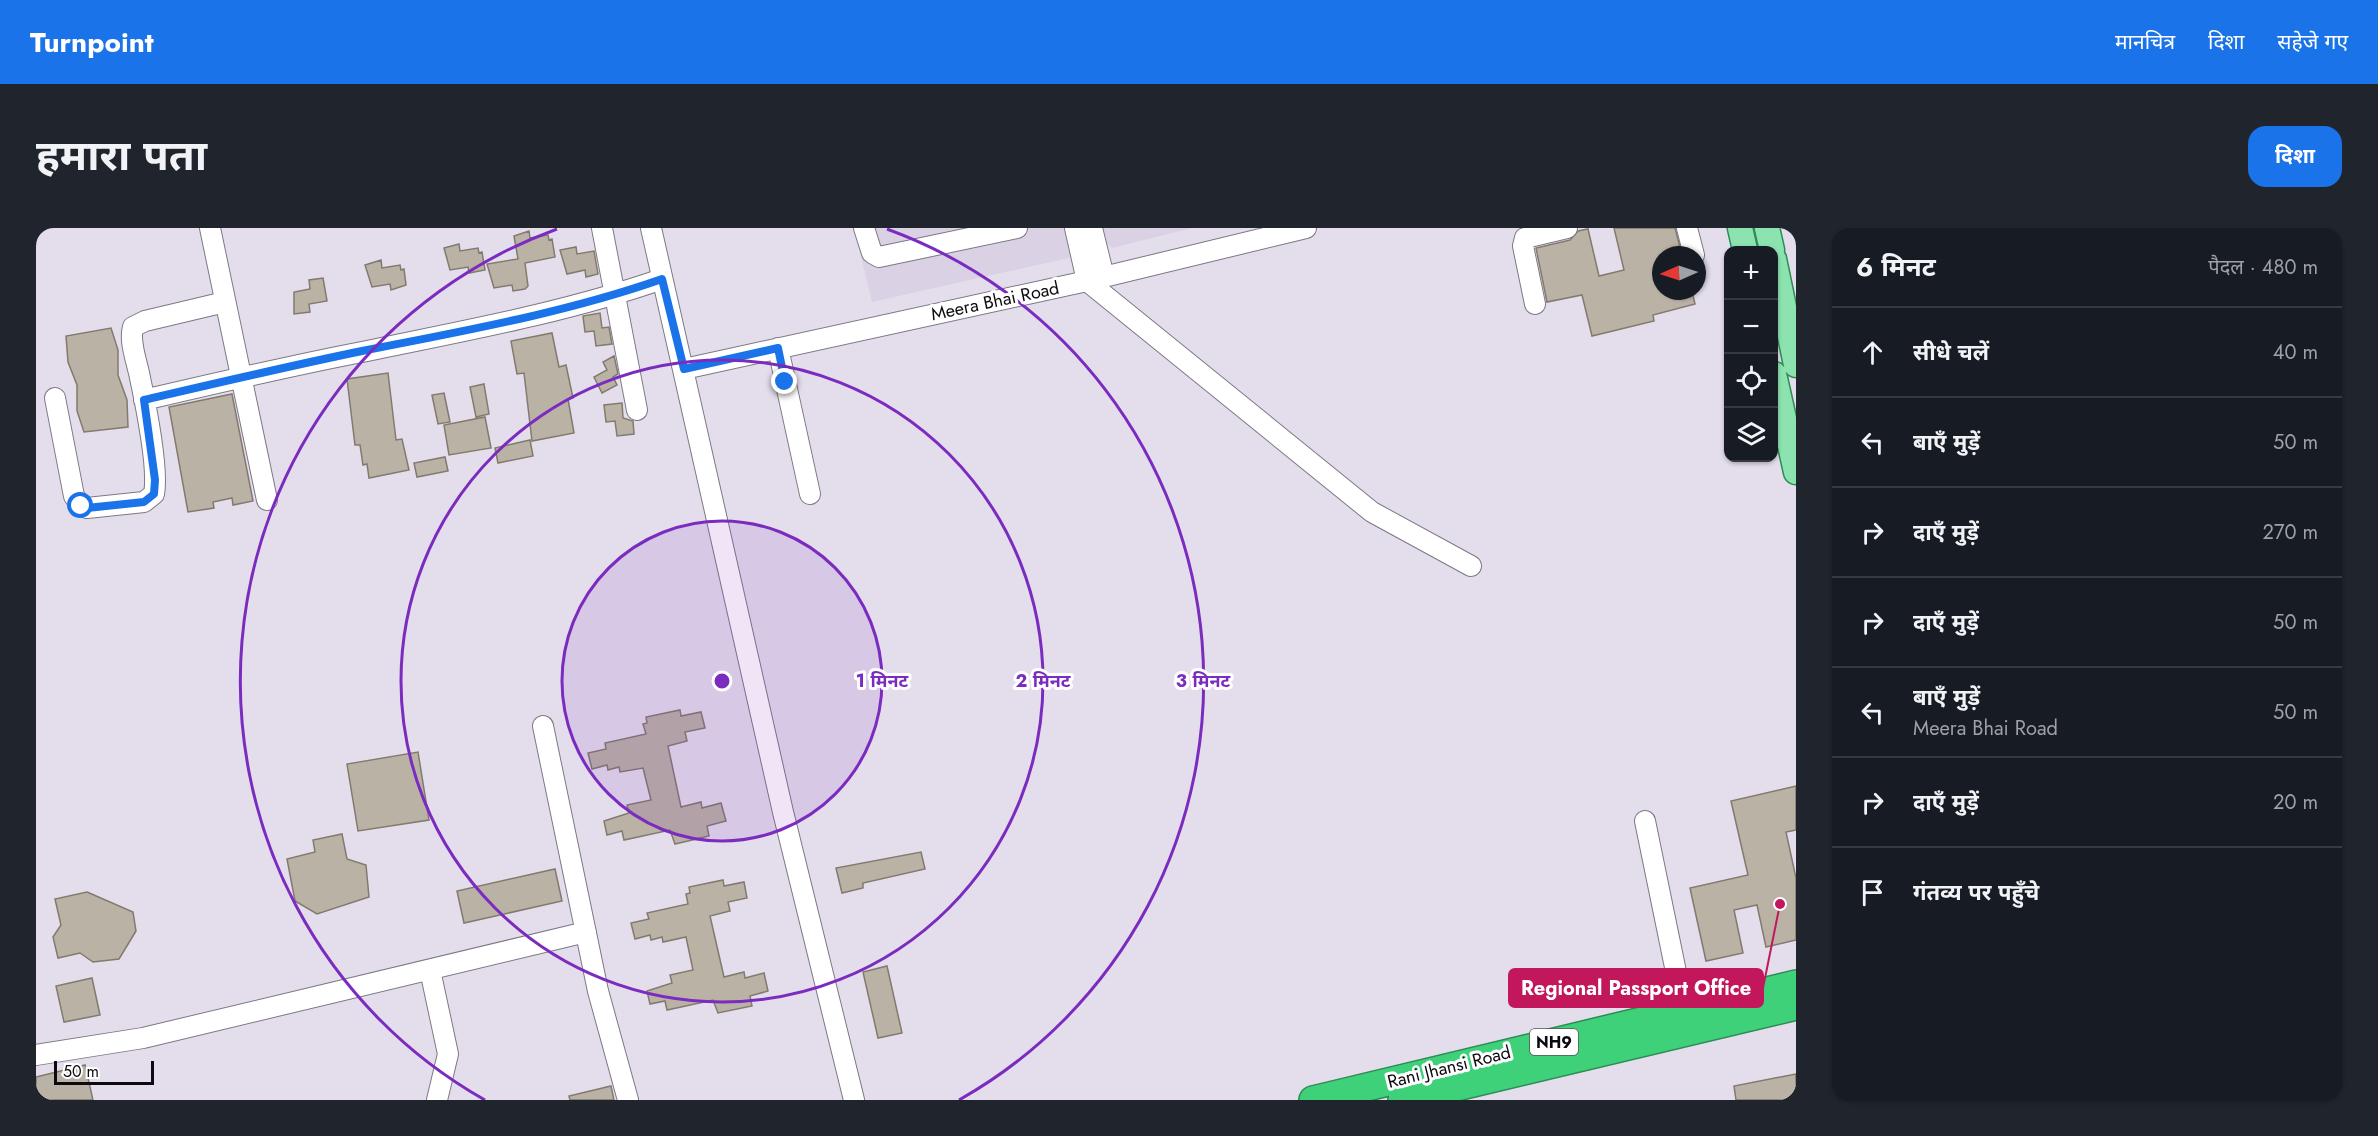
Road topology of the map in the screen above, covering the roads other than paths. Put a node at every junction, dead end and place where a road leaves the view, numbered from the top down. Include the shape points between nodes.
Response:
1 (210, 228) edge
2 (602, 228) edge
3 (651, 228) edge
4 (864, 228) edge
5 (1017, 228) edge
6 (1075, 228) edge
7 (1092, 228) edge
8 (1306, 228) edge
9 (1567, 228) edge
10 (1687, 228) edge
11 (1740, 228) edge
12 (1767, 228) edge
13 (1692, 246) edge
14 (1744, 246) edge
15 (1771, 246) edge
16 (662, 279) junction
17 (1096, 279) junction
18 (1778, 282) edge
19 (617, 295) junction
20 (225, 302) junction
21 (1535, 304) dead end
22 (778, 348) junction
23 (1796, 365) edge
24 (684, 369) junction
25 (242, 378) junction
26 (1778, 395) edge
27 (55, 398) dead end
28 (144, 400) junction
29 (637, 410) dead end
30 (1796, 472) edge
31 (810, 494) dead end
32 (267, 500) dead end
33 (1471, 566) dead end
34 (543, 726) dead end
35 (1645, 821) dead end
36 (586, 932) junction
37 (430, 970) junction
38 (1796, 984) edge
39 (1796, 1006) edge
40 (1684, 1011) junction
41 (36, 1055) edge
42 (437, 1100) edge
43 (628, 1100) edge
44 (854, 1100) edge
45 (1312, 1100) edge
46 (1402, 1100) edge

1 - 20 street
2 - 19 street
3 - 16 street
4 - 5 street via 872,253 887,257
6 - 17 street
7 - 17 street
8 - 17 street, Meera Bhai Road
9 - 21 street via 1525,238 1522,246
10 - 13 street
11 - 14 main road
12 - 15 main road
16 - 19 street
16 - 24 street
17 - 22 street, Meera Bhai Road
17 - 33 street via 1372,512
18 - 23 main road
19 - 25 street via 492,326
19 - 29 street
20 - 25 street
20 - 28 street via 133,327
22 - 24 street, Meera Bhai Road
22 - 31 street
24 - 44 street via 783,812
25 - 28 street
25 - 32 street
26 - 30 main road
27 - 28 street via 74,496 87,508 144,502 154,494
34 - 36 street
35 - 40 street
36 - 37 street
36 - 43 street via 597,991
37 - 41 street via 143,1038
37 - 42 street via 448,1054
38 - 40 highway, Rani Jhansi Road / NH9
39 - 46 highway, Rani Jhansi Road / NH9
40 - 45 highway, Rani Jhansi Road / NH9

